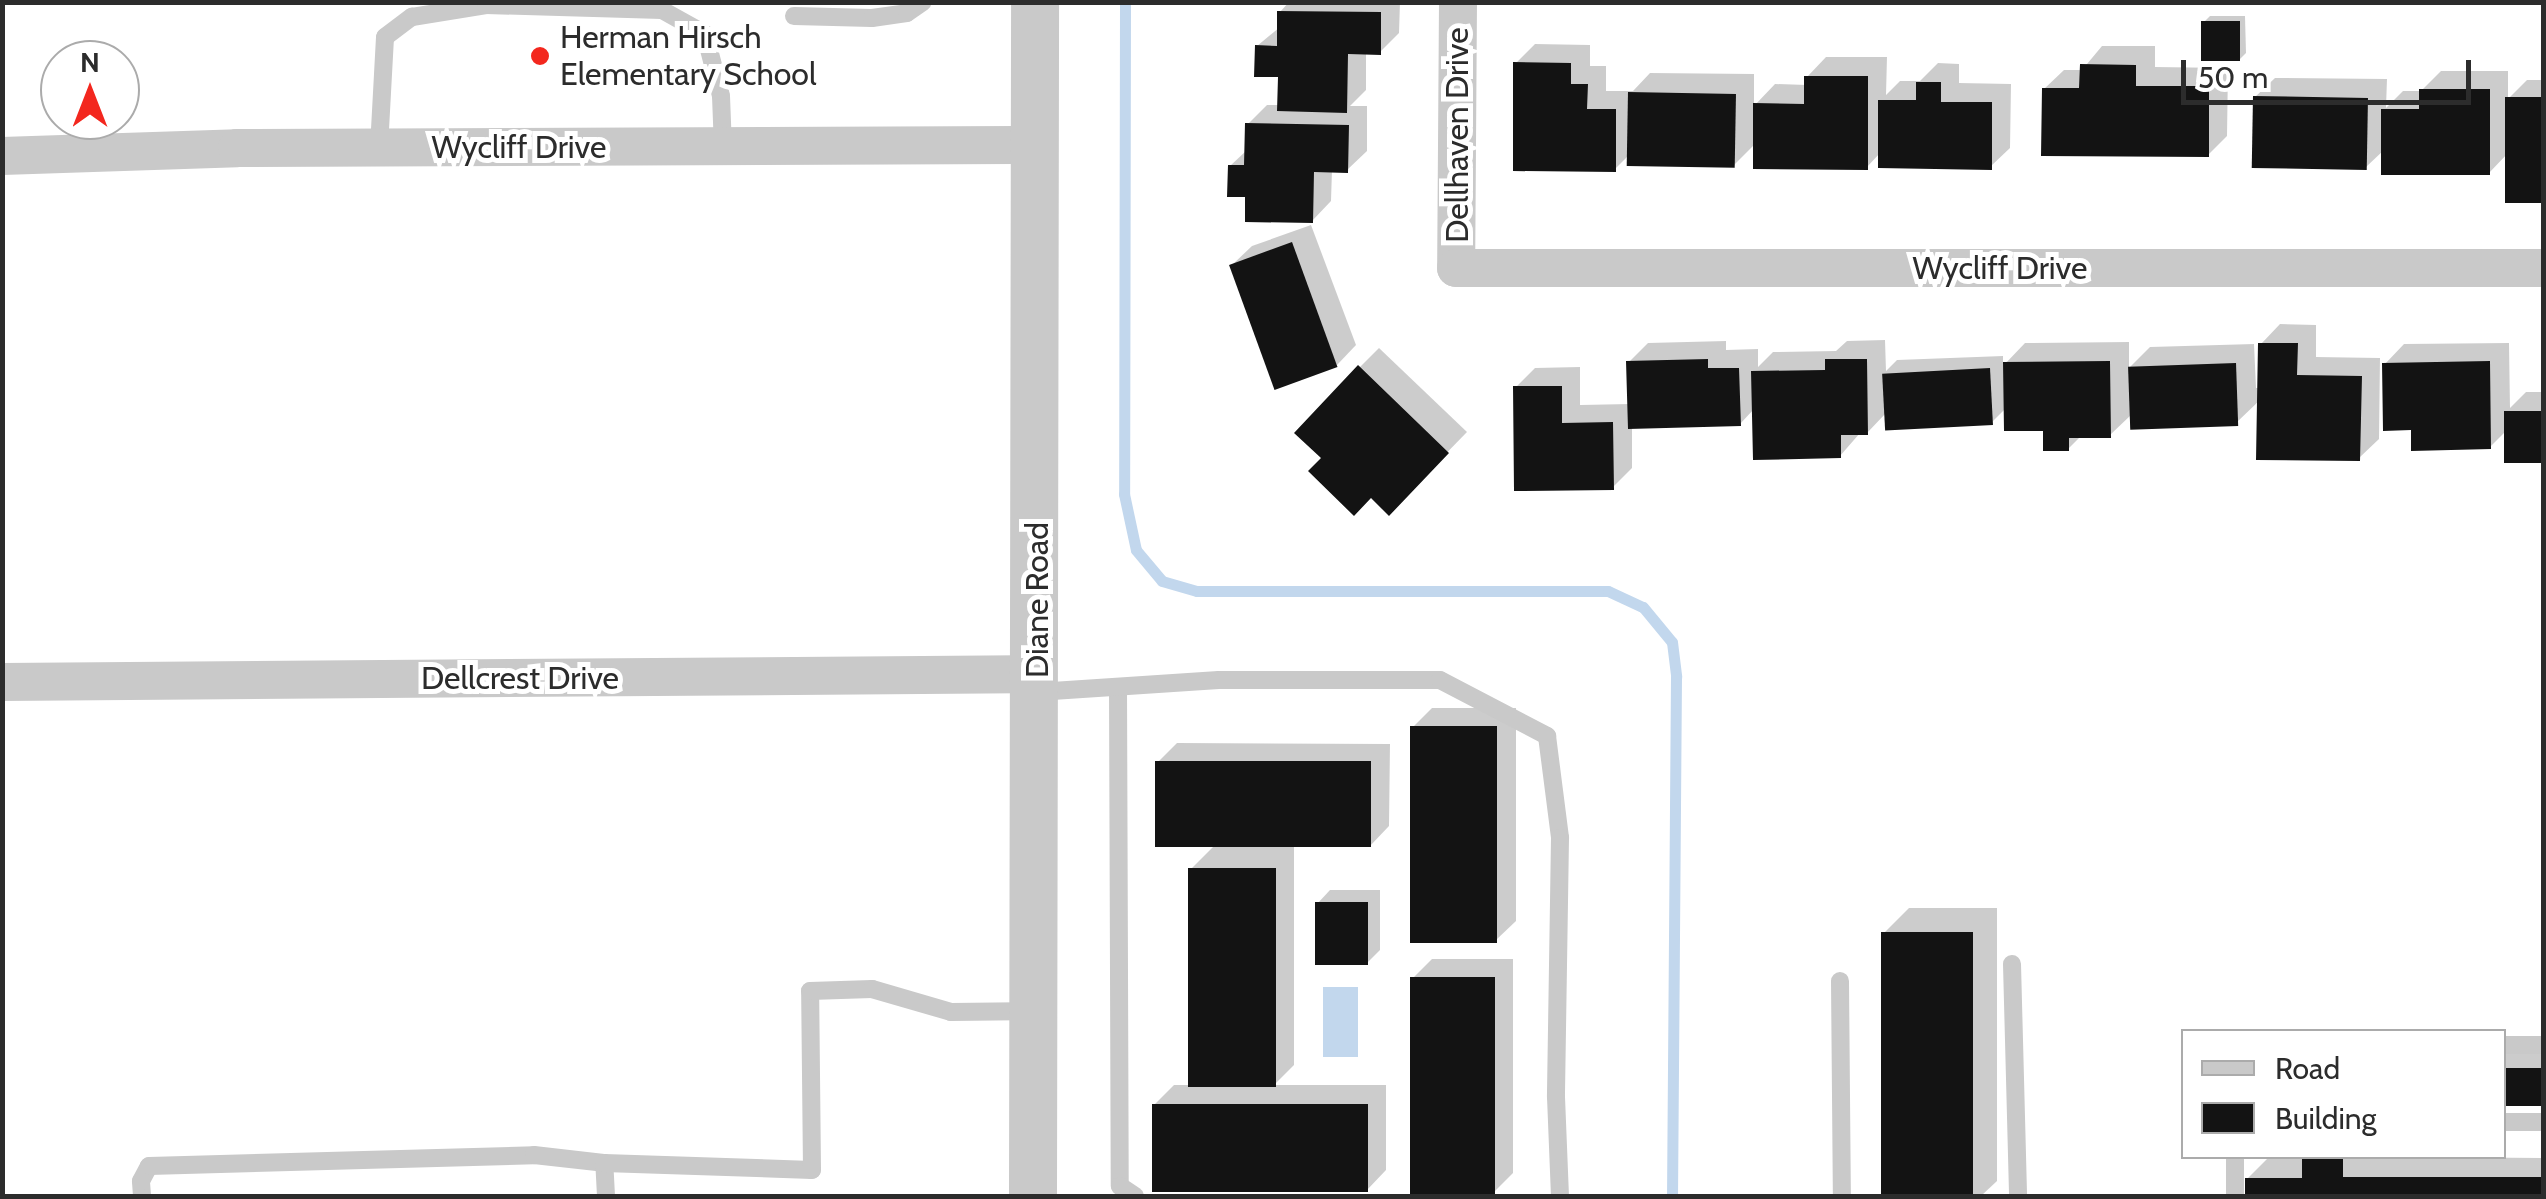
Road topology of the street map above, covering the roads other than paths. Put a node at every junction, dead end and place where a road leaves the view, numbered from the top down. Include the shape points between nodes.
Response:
1 (923, 2) edge
2 (1035, 2) edge
3 (1458, 2) edge
4 (794, 16) dead end
5 (1036, 145) junction
6 (724, 146) junction
7 (379, 148) junction
8 (2, 156) edge
9 (1456, 268) joint
10 (2544, 268) edge
11 (2, 682) edge
12 (1037, 683) junction
13 (1118, 686) junction
14 (2012, 964) dead end
15 (1840, 981) dead end
16 (1034, 1011) junction
17 (2506, 1045) edge
18 (2544, 1045) edge
19 (2506, 1122) edge
20 (2544, 1122) edge
21 (2235, 1159) edge
22 (604, 1164) junction
23 (142, 1196) edge
24 (606, 1196) edge
25 (1033, 1196) edge
26 (1135, 1196) edge
27 (1560, 1196) edge
28 (1842, 1196) edge
29 (2018, 1196) edge
30 (2235, 1196) edge

1 - 4 lane via 908,13 872,18
2 - 5 street, Diane Road
3 - 9 street, Dellhaven Drive
5 - 6 street, Wycliff Drive
5 - 12 street, Diane Road
6 - 7 street, Wycliff Drive
6 - 7 lane via 706,34 662,10 486,5 412,17 385,37
7 - 8 street, Wycliff Drive
9 - 10 street, Wycliff Drive
11 - 12 street, Dellcrest Drive
12 - 13 lane
12 - 16 street, Diane Road
13 - 26 lane via 1120,1186
13 - 27 lane via 1440,680 1547,736 1560,838
14 - 29 lane
15 - 28 lane
16 - 22 lane via 951,1012 872,989 810,991 812,1170
16 - 25 street, Diane Road
17 - 18 lane
19 - 20 lane
21 - 30 lane
22 - 23 lane via 534,1155 149,1166
22 - 24 lane

